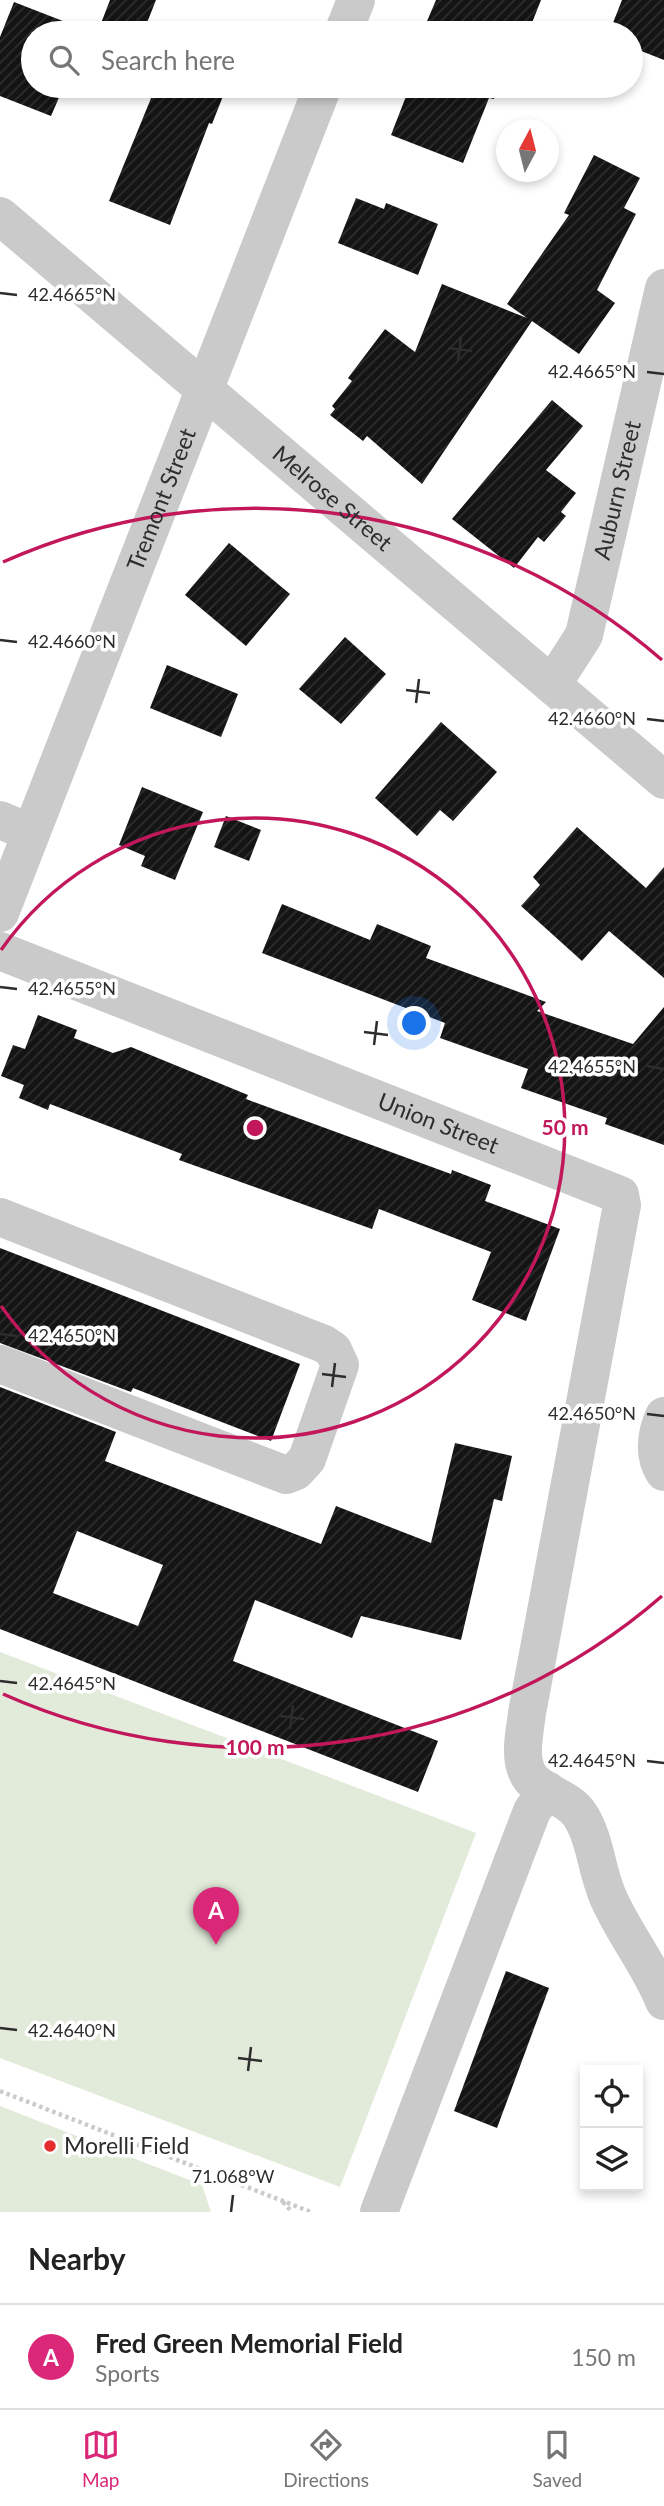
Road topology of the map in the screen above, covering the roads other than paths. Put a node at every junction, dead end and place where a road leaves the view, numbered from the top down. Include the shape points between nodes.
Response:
1 (356, 0) edge
2 (348, 21) edge
3 (318, 98) edge
4 (0, 216) edge
5 (664, 288) edge
6 (204, 389) junction
7 (552, 685) junction
8 (664, 780) edge
9 (16, 827) edge
10 (0, 913) edge
11 (0, 951) edge
12 (0, 1217) edge
13 (0, 1364) edge
14 (664, 1416) edge
15 (664, 1472) edge
16 (547, 1790) junction
17 (664, 2001) edge
18 (379, 2212) edge

1 - 2 street
3 - 6 street, Tremont Street
4 - 6 street, Melrose Street
5 - 7 street, Auburn Street via 584,635
6 - 7 street, Melrose Street
6 - 9 street, Tremont Street
7 - 8 street, Melrose Street
9 - 10 street, Tremont Street
11 - 16 street, Union Street via 620,1195 622,1205 527,1713 525,1769
12 - 13 street via 324,1344 333,1350 340,1365 307,1459 285,1475
14 - 15 street via 656,1447
16 - 17 street via 566,1800 582,1819 624,1933
16 - 18 street via 532,1811

